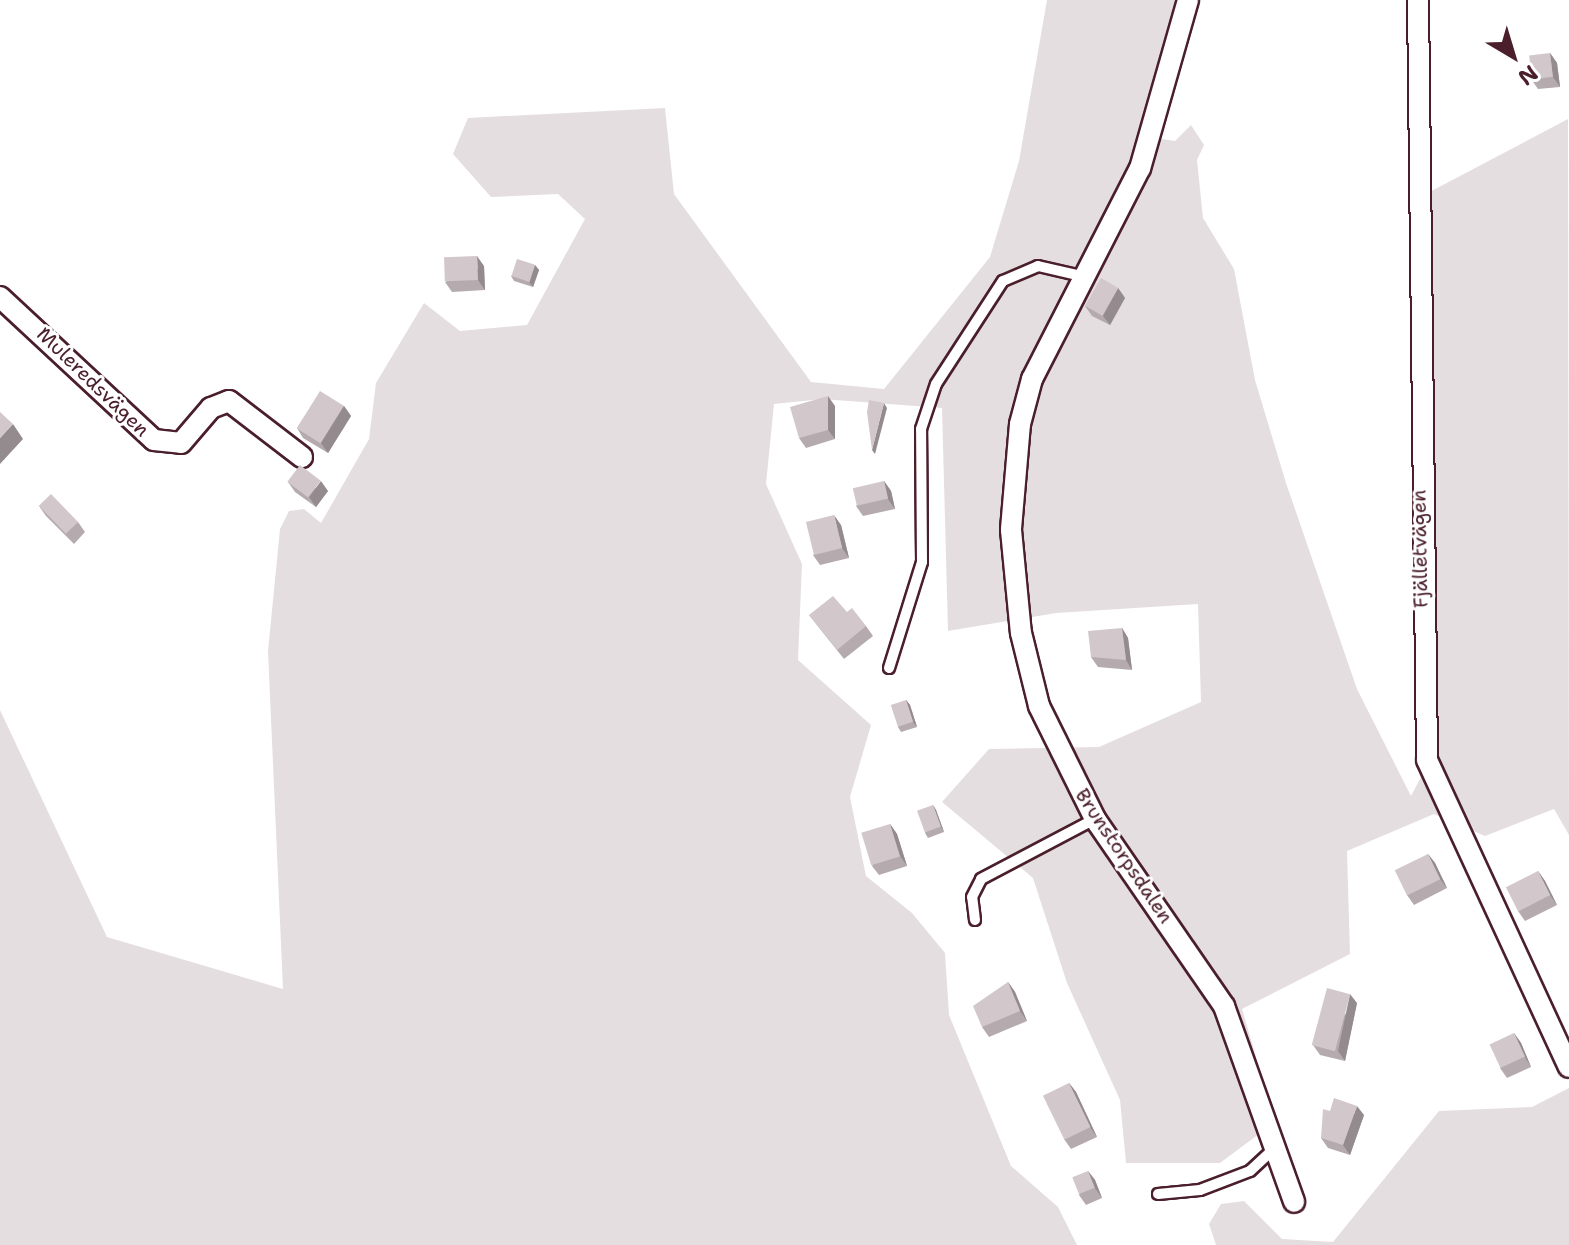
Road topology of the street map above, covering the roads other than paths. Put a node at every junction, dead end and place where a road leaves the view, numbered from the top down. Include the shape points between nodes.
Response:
1 (1188, 0) edge
2 (1418, 0) edge
3 (1081, 276) junction
4 (0, 297) edge
5 (302, 457) dead end
6 (889, 668) dead end
7 (1095, 819) junction
8 (975, 920) dead end
9 (1569, 1067) edge
10 (1277, 1147) junction
11 (1158, 1194) dead end
12 (1294, 1202) dead end

1 - 3 street, Brunstorpsdalen via 1153,135
2 - 9 street, Fjälletvägen via 1427,760
3 - 6 lane via 1038,266 1003,281 936,384 921,429 922,562
3 - 7 street, Brunstorpsdalen via 1028,394 1011,530 1021,633 1039,706
4 - 5 street, Muleredsvägen via 154,440 181,443 211,408 229,401
7 - 8 lane via 981,879 972,897
7 - 10 street, Brunstorpsdalen via 1210,980
10 - 11 lane via 1250,1171 1200,1190
10 - 12 street, Brunstorpsdalen

